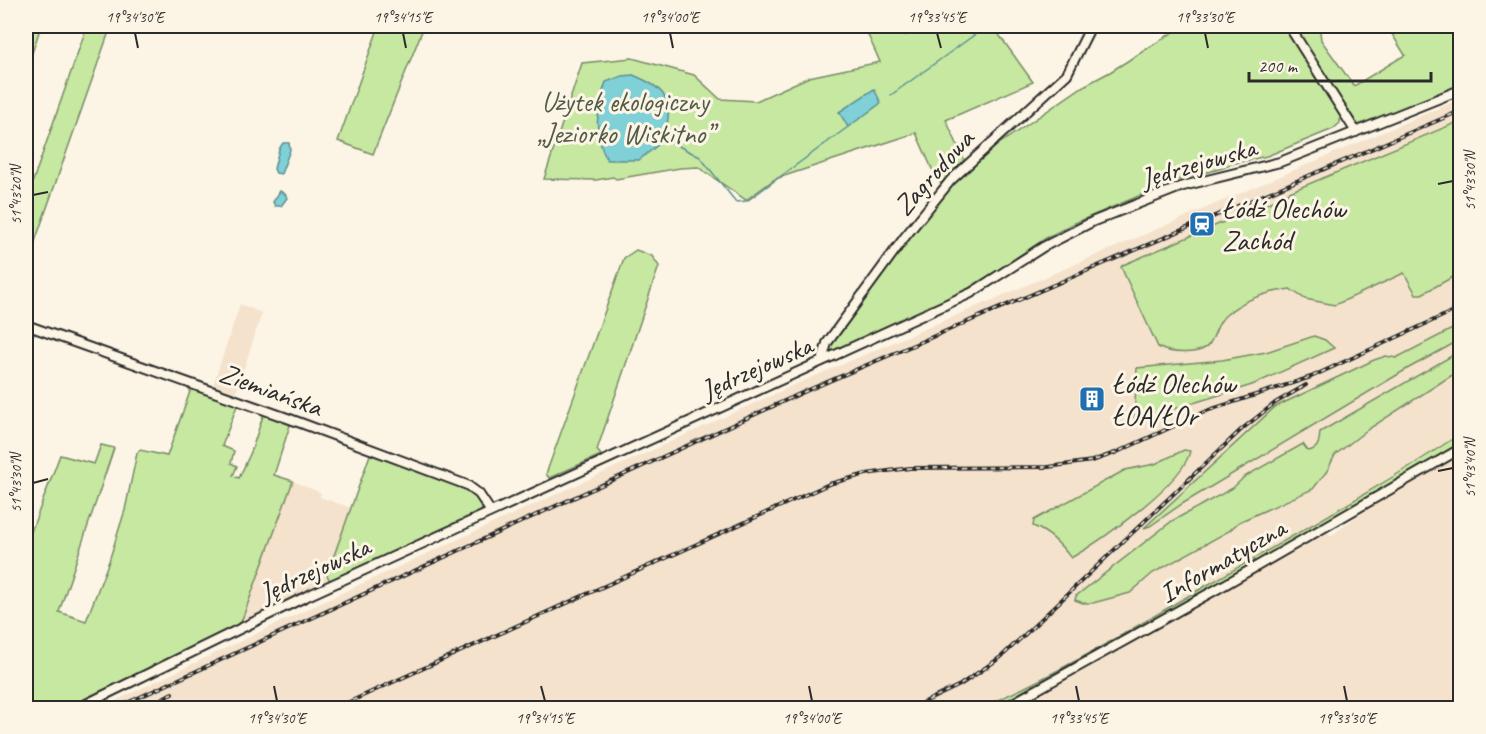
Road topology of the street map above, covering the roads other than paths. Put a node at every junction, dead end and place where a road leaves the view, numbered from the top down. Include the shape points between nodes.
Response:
1 (1091, 26) edge
2 (1289, 26) edge
3 (1461, 90) edge
4 (1356, 132) junction
5 (26, 325) edge
6 (822, 361) junction
7 (1461, 449) edge
8 (491, 512) junction
9 (78, 708) edge
10 (1004, 708) edge

1 - 6 street, Zagrodowa via 1067,74 985,147 932,202 828,343
2 - 4 street
3 - 4 street, Jędrzejowska
4 - 6 street, Jędrzejowska via 1260,168 1183,186 1094,221 1042,247 970,293
5 - 8 street, Ziemiańska via 467,485
6 - 8 street, Jędrzejowska
7 - 10 street, Informatyczna
8 - 9 street, Jędrzejowska

